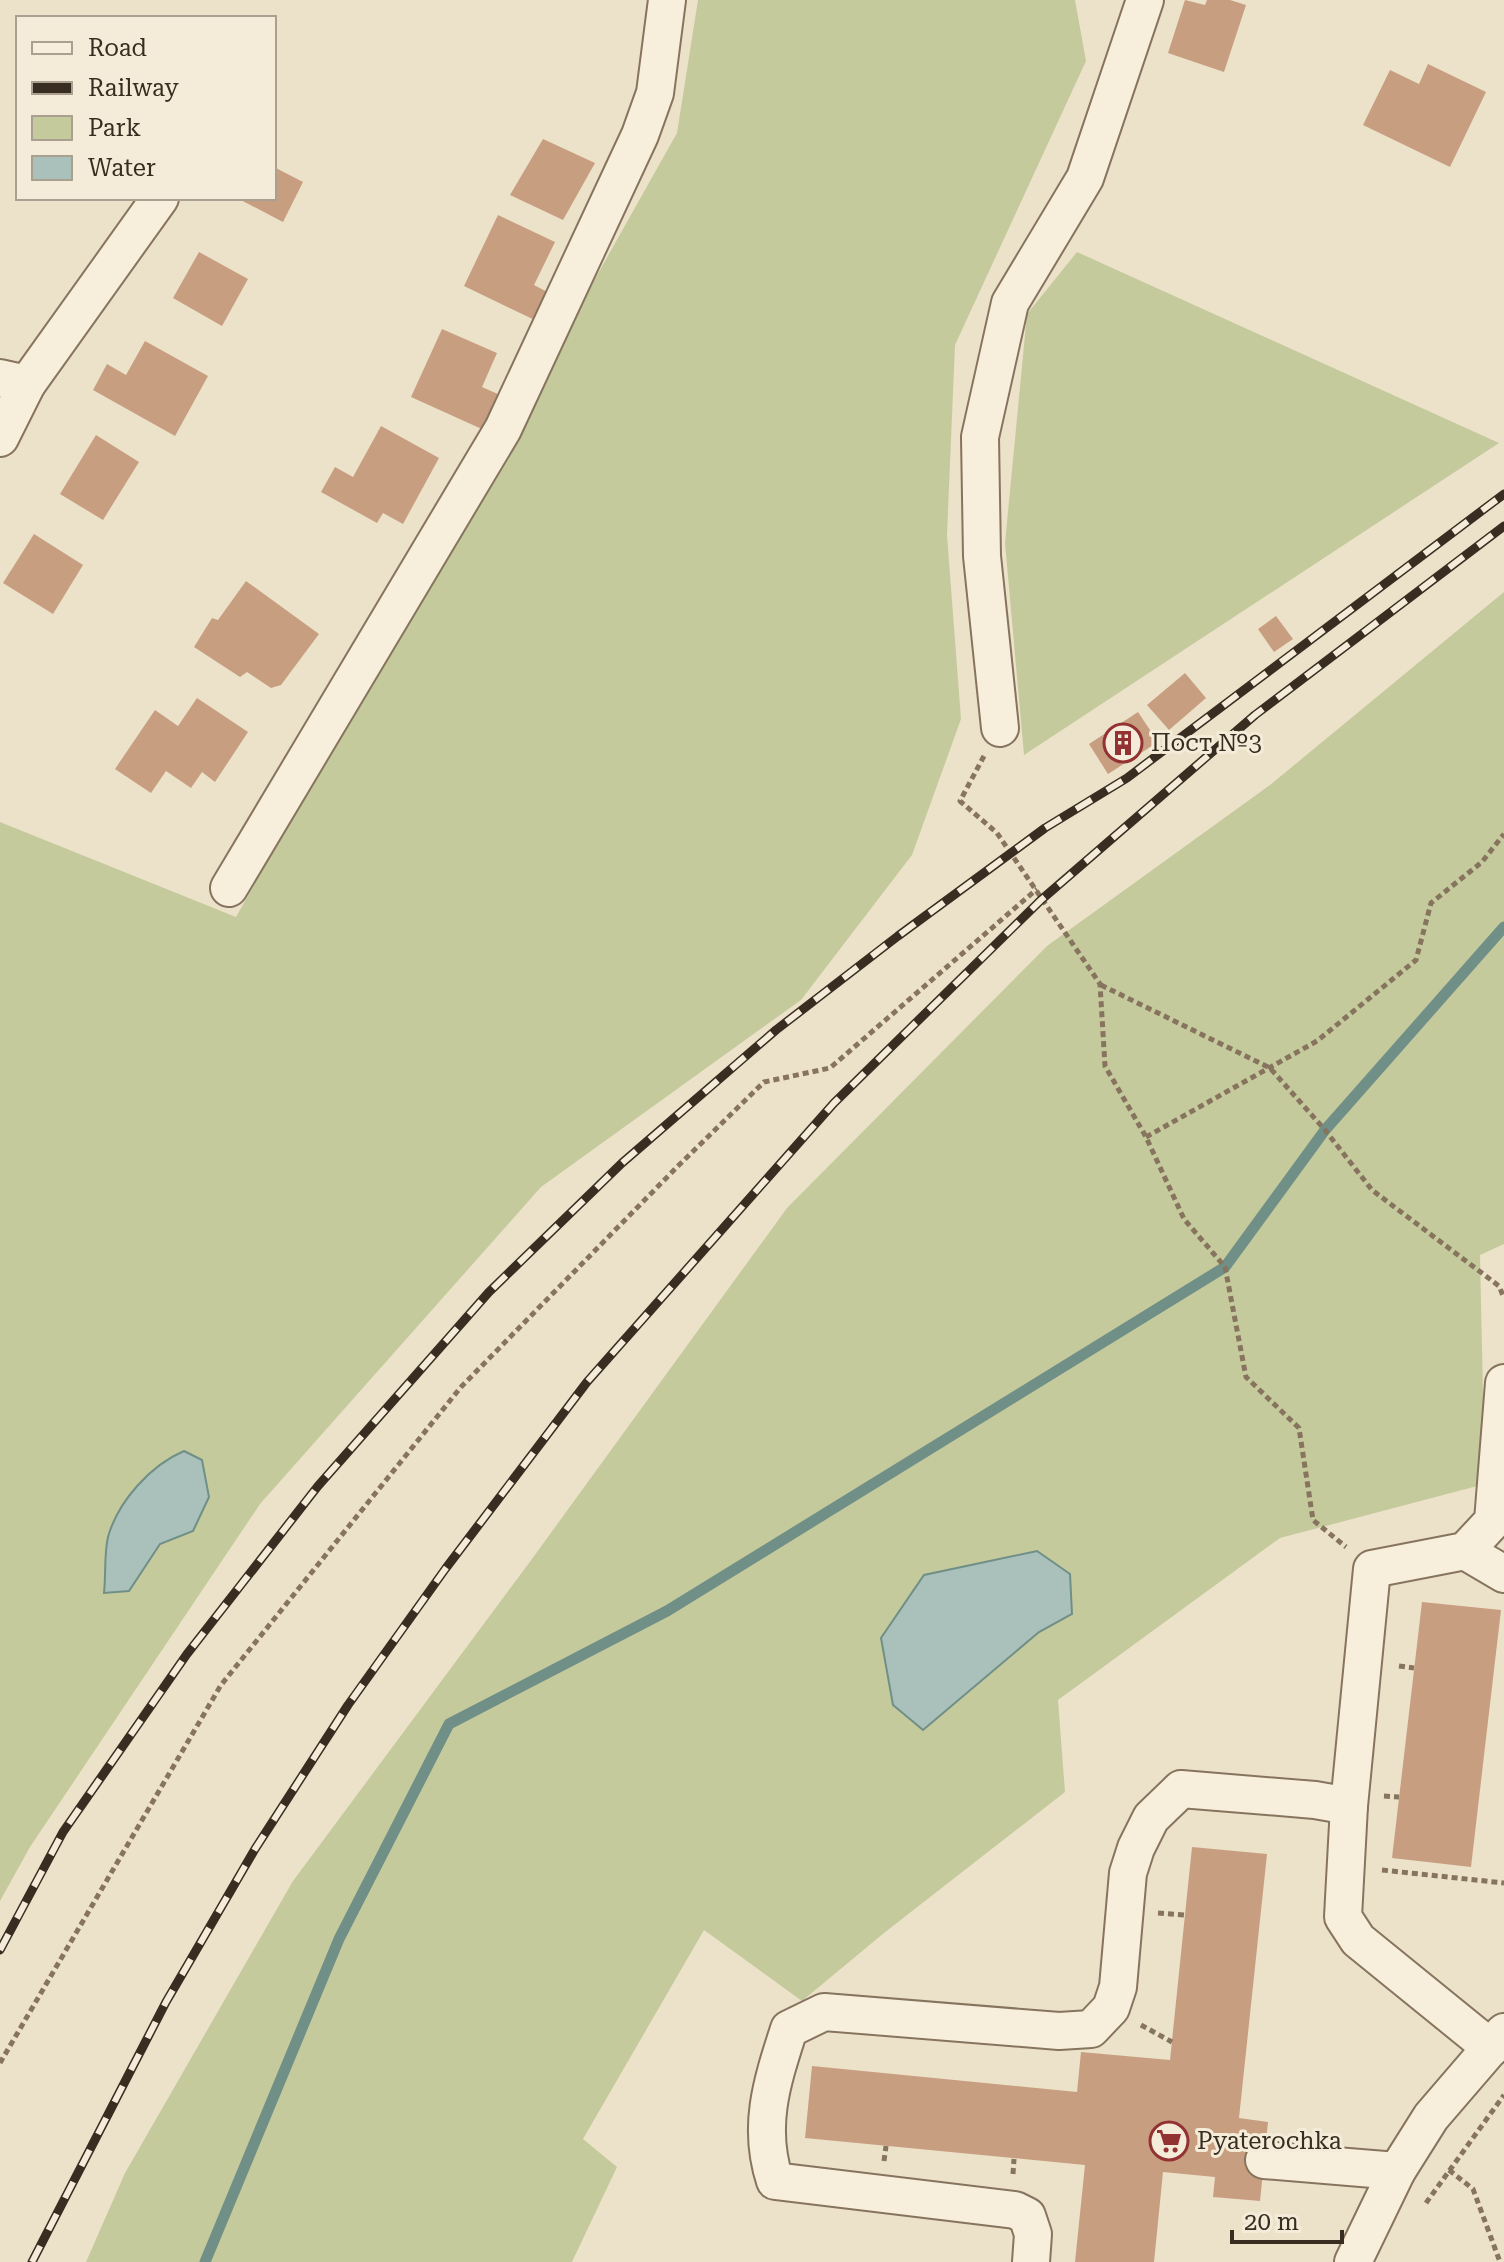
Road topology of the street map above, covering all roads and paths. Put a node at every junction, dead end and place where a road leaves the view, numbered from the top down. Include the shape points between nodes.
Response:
1 (667, 0) edge
2 (1145, 0) edge
3 (158, 200) edge
4 (13, 381) edge
5 (0, 438) edge
6 (1000, 728) joint
7 (1504, 834) edge
8 (229, 888) dead end
9 (1037, 889) junction
10 (1100, 984) junction
11 (1270, 1068) junction
12 (1146, 1137) junction
13 (1504, 1298) edge
14 (1504, 1383) edge
15 (1465, 1551) junction
16 (1372, 1569) junction
17 (1504, 1574) edge
18 (1349, 1806) junction
19 (1346, 1866) junction
20 (1504, 1883) edge
21 (1497, 2040) edge
22 (0, 2063) edge
23 (1504, 2095) edge
24 (1264, 2160) dead end
25 (1449, 2170) junction
26 (1397, 2171) junction
27 (1423, 2206) dead end
28 (1031, 2262) edge
29 (1353, 2262) edge
30 (1500, 2262) edge

1 - 8 street via 655,93 640,135 526,384
2 - 6 street via 1085,178 1010,303 980,437 982,556
3 - 4 street
4 - 5 street
6 - 9 path via 960,801 997,833
7 - 11 path via 1482,862 1431,903 1416,960 1317,1041
9 - 10 path
9 - 22 path via 830,1068 764,1082 461,1387 221,1685
10 - 11 path
10 - 12 path via 1105,1066
11 - 12 path
11 - 13 path via 1372,1190 1499,1286
12 - 16 path via 1184,1219 1225,1267 1246,1377 1299,1428 1313,1520
14 - 15 street via 1493,1521
15 - 16 street
15 - 17 street
16 - 18 street
18 - 19 street
18 - 28 street via 1181,1789 1151,1818 1136,1848 1128,1873 1118,1987 1111,2008 1091,2029 1059,2031 824,2012 789,2029 765,2122 775,2181 1015,2210 1027,2216 1033,2234
19 - 20 path
19 - 21 street via 1343,1917 1358,1940
21 - 26 street via 1431,2117
23 - 25 path
24 - 26 street
25 - 27 path
25 - 30 path via 1473,2189
26 - 29 street

